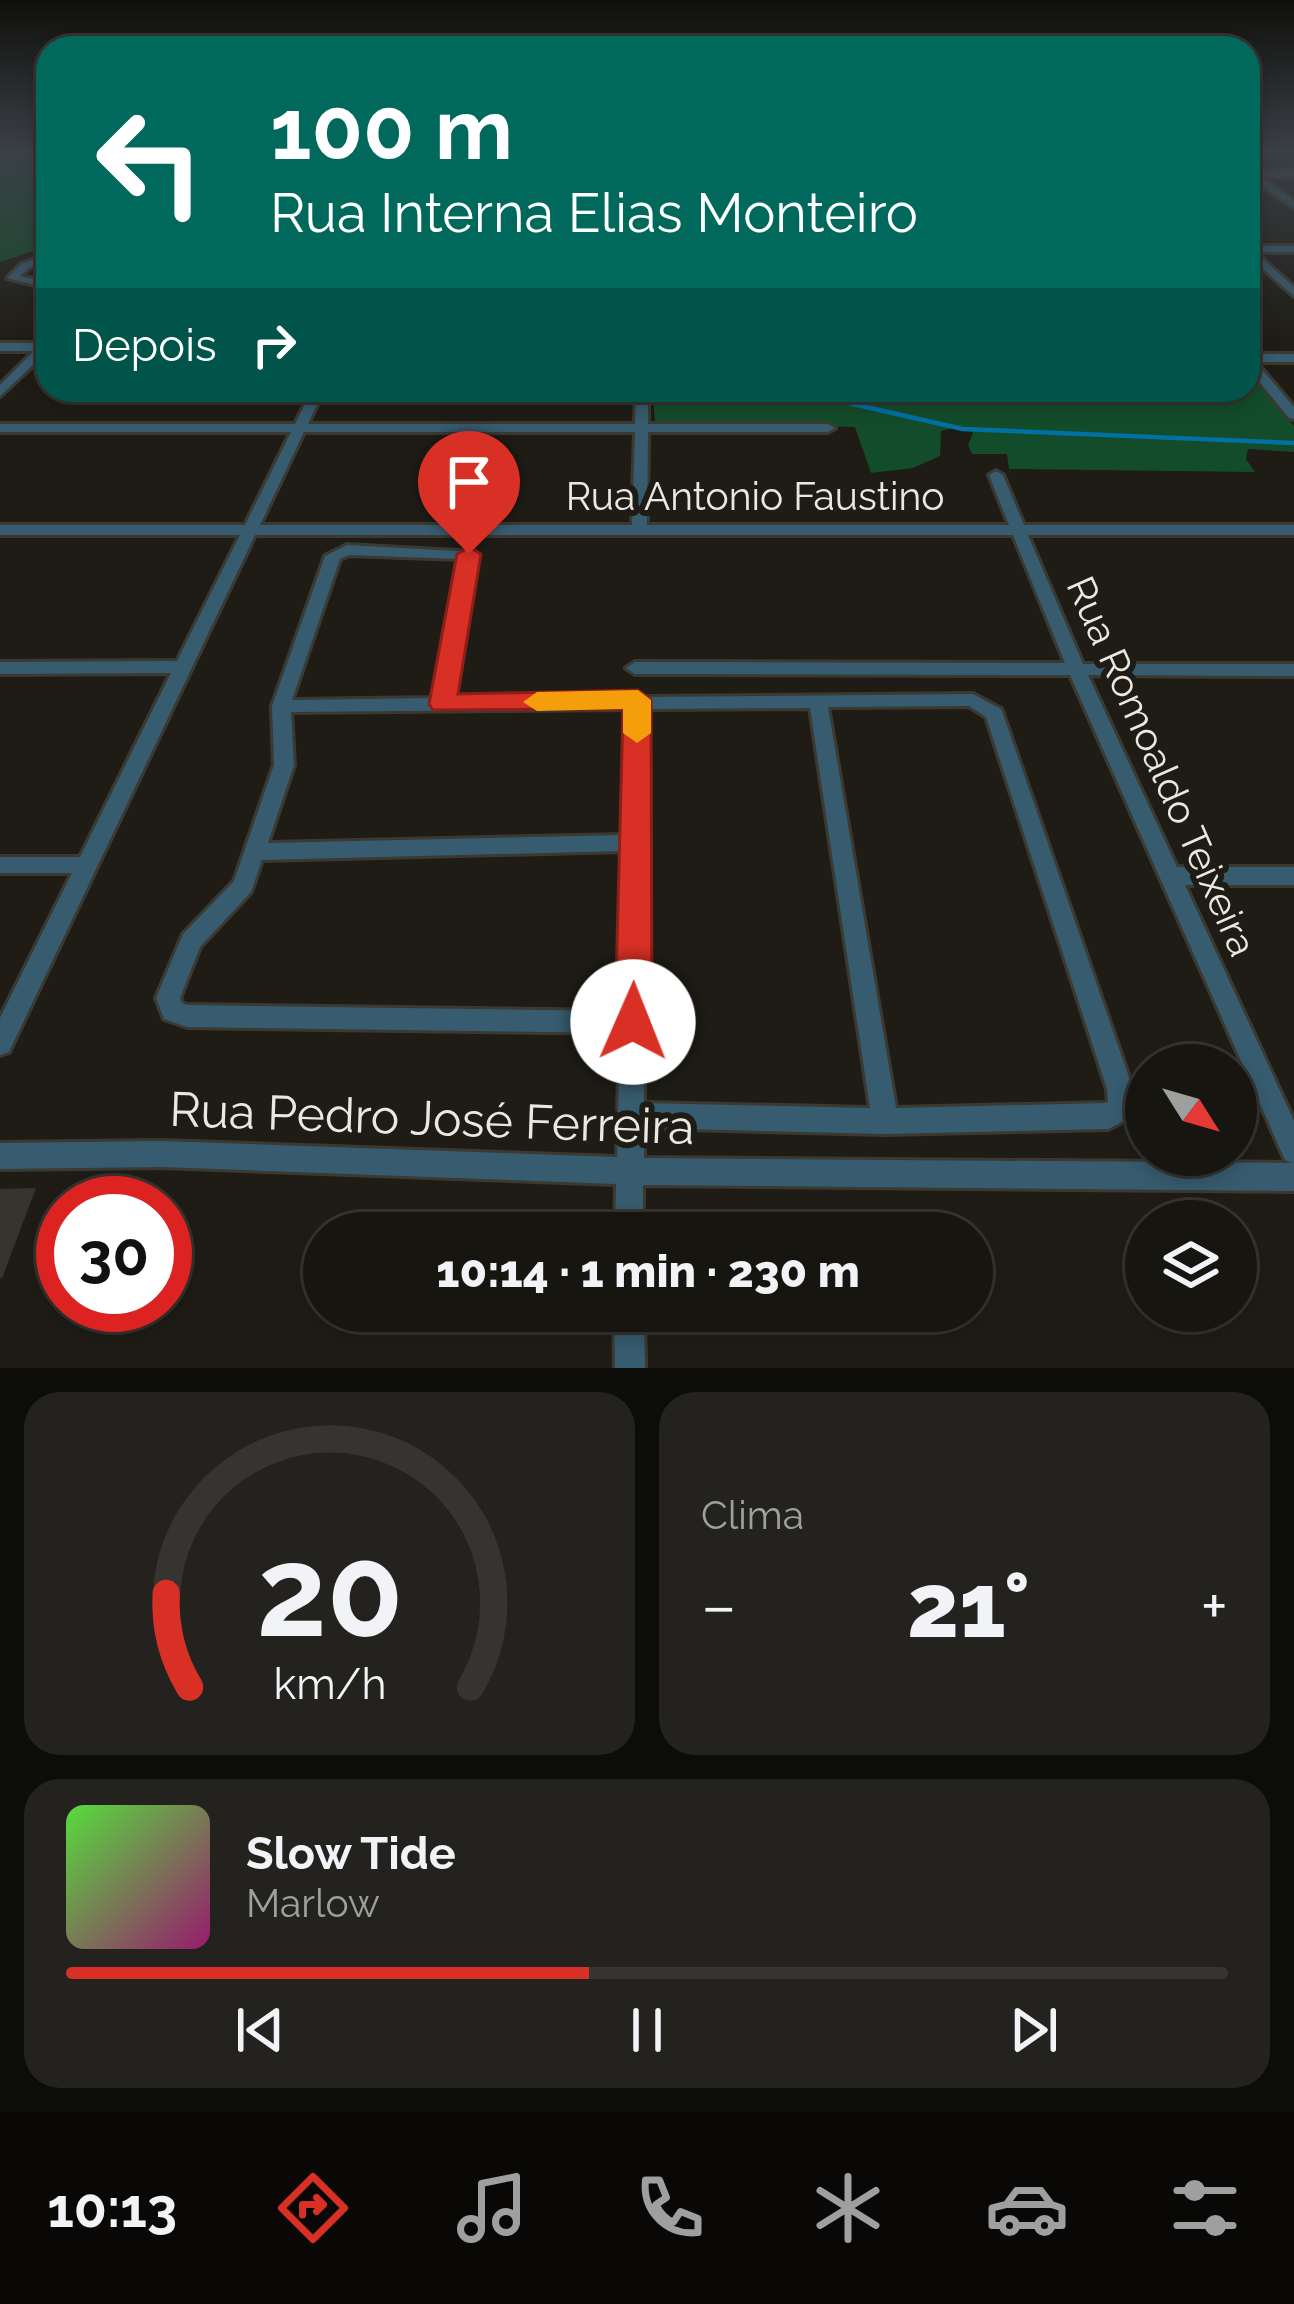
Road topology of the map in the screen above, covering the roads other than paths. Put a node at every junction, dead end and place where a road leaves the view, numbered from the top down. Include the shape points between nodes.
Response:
1 (1260, 250) edge
2 (1294, 250) edge
3 (1260, 261) edge
4 (36, 262) edge
5 (36, 283) edge
6 (1294, 293) edge
7 (36, 346) edge
8 (0, 347) edge
9 (36, 357) edge
10 (1294, 358) edge
11 (1260, 359) edge
12 (1260, 374) edge
13 (0, 392) edge
14 (312, 402) edge
15 (642, 402) edge
16 (1294, 415) edge
17 (644, 427) junction
18 (0, 428) edge
19 (828, 428) dead end
20 (299, 429) junction
21 (996, 476) dead end
22 (1016, 528) junction
23 (640, 529) junction
24 (0, 530) edge
25 (251, 530) junction
26 (1294, 530) edge
27 (182, 667) junction
28 (0, 668) edge
29 (635, 668) dead end
30 (1076, 669) junction
31 (1294, 670) edge
32 (638, 700) junction
33 (818, 701) junction
34 (443, 704) junction
35 (281, 706) junction
36 (636, 843) junction
37 (255, 852) junction
38 (0, 865) edge
39 (83, 866) junction
40 (1174, 876) junction
41 (1294, 876) edge
42 (633, 1022) junction
43 (0, 1043) edge
44 (631, 1115) junction
45 (885, 1121) junction
46 (1294, 1150) edge
47 (0, 1156) edge
48 (628, 1171) junction
49 (1294, 1177) edge
50 (629, 1212) edge
51 (629, 1332) edge
52 (630, 1368) edge

1 - 2 street
3 - 6 street
4 - 5 street via 12,278
7 - 8 street
9 - 13 street
10 - 11 street
12 - 16 street
14 - 20 street
15 - 17 street
17 - 19 street
17 - 20 street
17 - 23 street
18 - 20 street
20 - 25 street
21 - 22 street, Rua Romoaldo Teixeira
22 - 23 street, Rua Antonio Faustino
22 - 26 street, Rua Antonio Faustino
22 - 30 street, Rua Romoaldo Teixeira
23 - 25 street, Rua Antonio Faustino
24 - 25 street, Rua Antonio Faustino
25 - 27 street
27 - 28 street
27 - 39 street
29 - 30 street
30 - 31 street
30 - 40 street, Rua Romoaldo Teixeira
32 - 33 street
32 - 34 street
32 - 36 street
33 - 45 street
33 - 45 street via 973,700 994,713 1120,1088 1120,1108 1108,1116
34 - 35 street
34 - 35 street via 472,559 462,552 347,550 333,556
35 - 37 street via 286,752
36 - 37 street
36 - 42 street
37 - 42 street via 235,899 191,941 168,998 172,1011
38 - 39 street
39 - 43 street
40 - 41 street
40 - 46 street, Rua Romoaldo Teixeira
42 - 44 street
44 - 45 street
44 - 48 street
47 - 48 street, Rua Pedro José Ferreira
48 - 49 street, Rua Pedro José Ferreira
48 - 50 street
51 - 52 street

